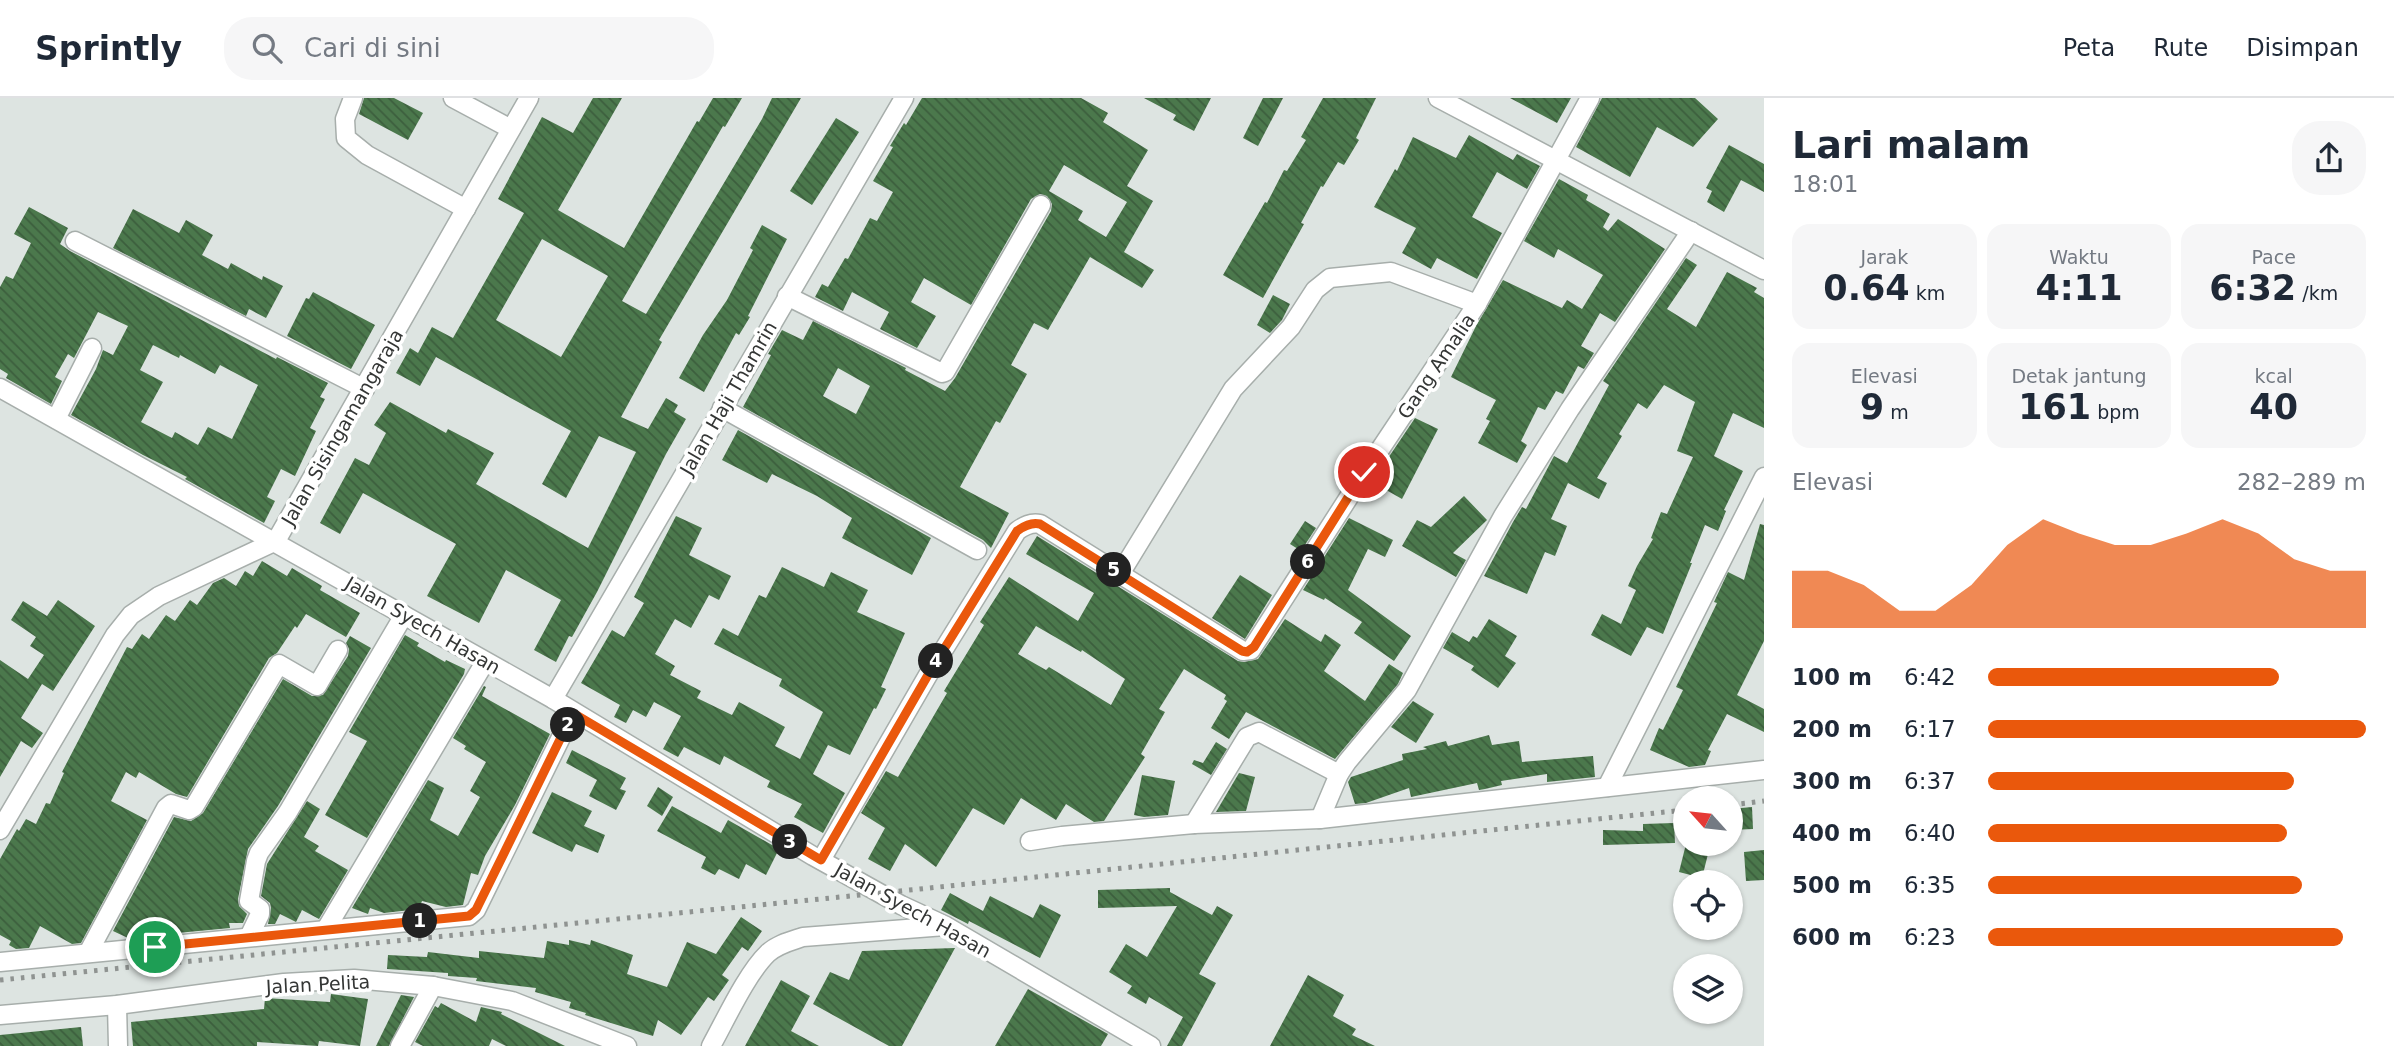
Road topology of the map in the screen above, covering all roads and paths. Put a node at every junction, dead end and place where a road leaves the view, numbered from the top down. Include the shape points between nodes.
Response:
1 (353, 98) edge
2 (453, 98) edge
3 (529, 98) edge
4 (904, 98) edge
5 (1438, 98) edge
6 (1590, 98) edge
7 (511, 129) junction
8 (1558, 160) junction
9 (1041, 205) dead end
10 (466, 209) junction
11 (1691, 231) junction
12 (75, 241) dead end
13 (1764, 270) edge
14 (787, 296) junction
15 (1477, 304) junction
16 (92, 348) dead end
17 (0, 388) edge
18 (365, 389) junction
19 (722, 408) junction
20 (56, 419) junction
21 (1764, 477) edge
22 (276, 541) junction
23 (977, 550) dead end
24 (1120, 574) junction
25 (404, 615) junction
26 (338, 650) dead end
27 (485, 662) junction
28 (553, 699) junction
29 (573, 713) junction
30 (1764, 770) edge
31 (1339, 774) junction
32 (1607, 787) junction
33 (1320, 819) junction
34 (1194, 824) junction
35 (0, 830) edge
36 (1030, 841) dead end
37 (821, 860) junction
38 (946, 926) junction
39 (326, 929) junction
40 (249, 937) junction
41 (88, 953) junction
42 (0, 962) edge
43 (433, 986) junction
44 (117, 1005) junction
45 (0, 1015) edge
46 (118, 1046) edge
47 (400, 1046) edge
48 (627, 1046) edge
49 (711, 1046) edge
50 (1151, 1046) edge

1 - 10 street via 345,119 346,138 367,155
2 - 7 street
3 - 7 street, Jalan Sisingamangaraja
4 - 14 street, Jalan Haji Thamrin
5 - 8 street
6 - 8 street, Gang Amalia
7 - 10 street, Jalan Sisingamangaraja
8 - 11 street
8 - 15 street, Gang Amalia
9 - 14 street via 945,372
10 - 18 street, Jalan Sisingamangaraja
11 - 13 street
11 - 31 street via 1503,516 1411,683
12 - 18 street
14 - 19 street, Jalan Haji Thamrin
15 - 24 street via 1391,272 1330,278 1233,389
15 - 24 street, Gang Amalia via 1251,650 1242,651
16 - 20 street
17 - 20 street, Jalan Syech Hasan
18 - 22 street, Jalan Sisingamangaraja
19 - 23 street
19 - 28 street, Jalan Haji Thamrin
20 - 22 street, Jalan Syech Hasan
21 - 32 street
22 - 25 street, Jalan Syech Hasan
22 - 35 street, Jalan Sisingamangaraja via 159,596 131,615
24 - 37 street, Gang Amalia via 1040,524 1017,531
25 - 27 street, Jalan Syech Hasan
25 - 40 street via 258,856 249,901 260,914
26 - 41 street via 317,686 279,664 194,807 189,810 171,804 166,808
27 - 28 street, Jalan Syech Hasan
27 - 39 street
28 - 29 street, Jalan Syech Hasan
29 - 37 street, Jalan Syech Hasan
29 - 39 street via 473,914
30 - 32 street
31 - 33 street
31 - 34 street via 1253,733
32 - 33 street
33 - 34 street
34 - 36 street
37 - 38 street, Jalan Syech Hasan
38 - 49 street via 803,937 783,943 755,970
38 - 50 street, Jalan Syech Hasan
39 - 40 street
40 - 41 street
41 - 42 street
43 - 44 street, Jalan Pelita via 354,979
43 - 47 street
43 - 48 street, Jalan Pelita via 512,1001
44 - 45 street, Jalan Pelita
44 - 46 street

